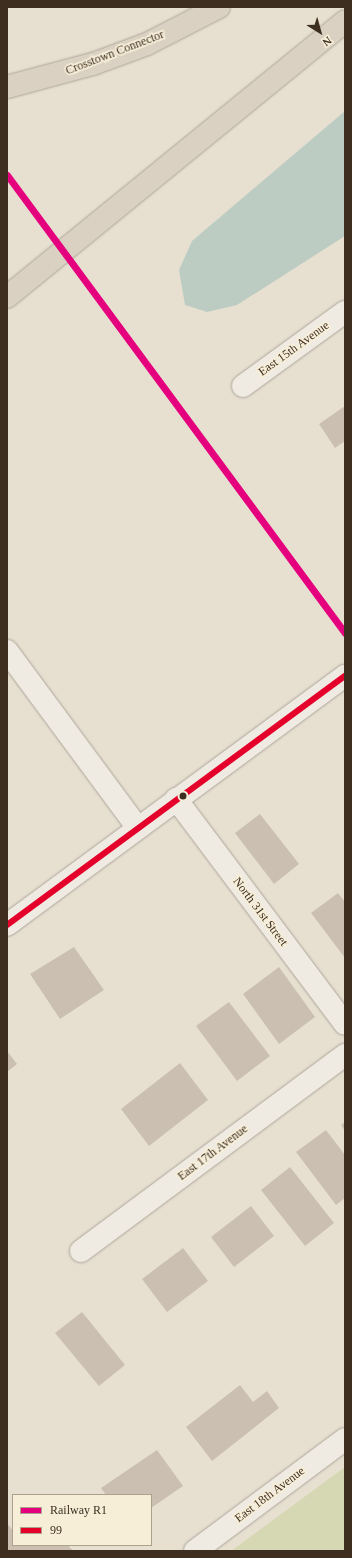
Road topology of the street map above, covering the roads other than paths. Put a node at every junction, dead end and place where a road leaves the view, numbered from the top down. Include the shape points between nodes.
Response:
1 (219, 7) edge
2 (345, 21) edge
3 (7, 87) edge
4 (7, 297) edge
5 (345, 312) edge
6 (243, 386) dead end
7 (7, 651) edge
8 (345, 676) edge
9 (176, 799) junction
10 (138, 828) junction
11 (7, 925) edge
12 (345, 1024) edge
13 (345, 1055) edge
14 (81, 1251) dead end
15 (345, 1439) edge
16 (195, 1551) edge

1 - 3 highway, Crosstown Connector via 146,44 93,64
2 - 4 highway
5 - 6 street, East 15th Avenue
7 - 10 street
8 - 9 street
9 - 10 street
9 - 12 street, North 31st Street
10 - 11 street
13 - 14 street, East 17th Avenue
15 - 16 street, East 18th Avenue

